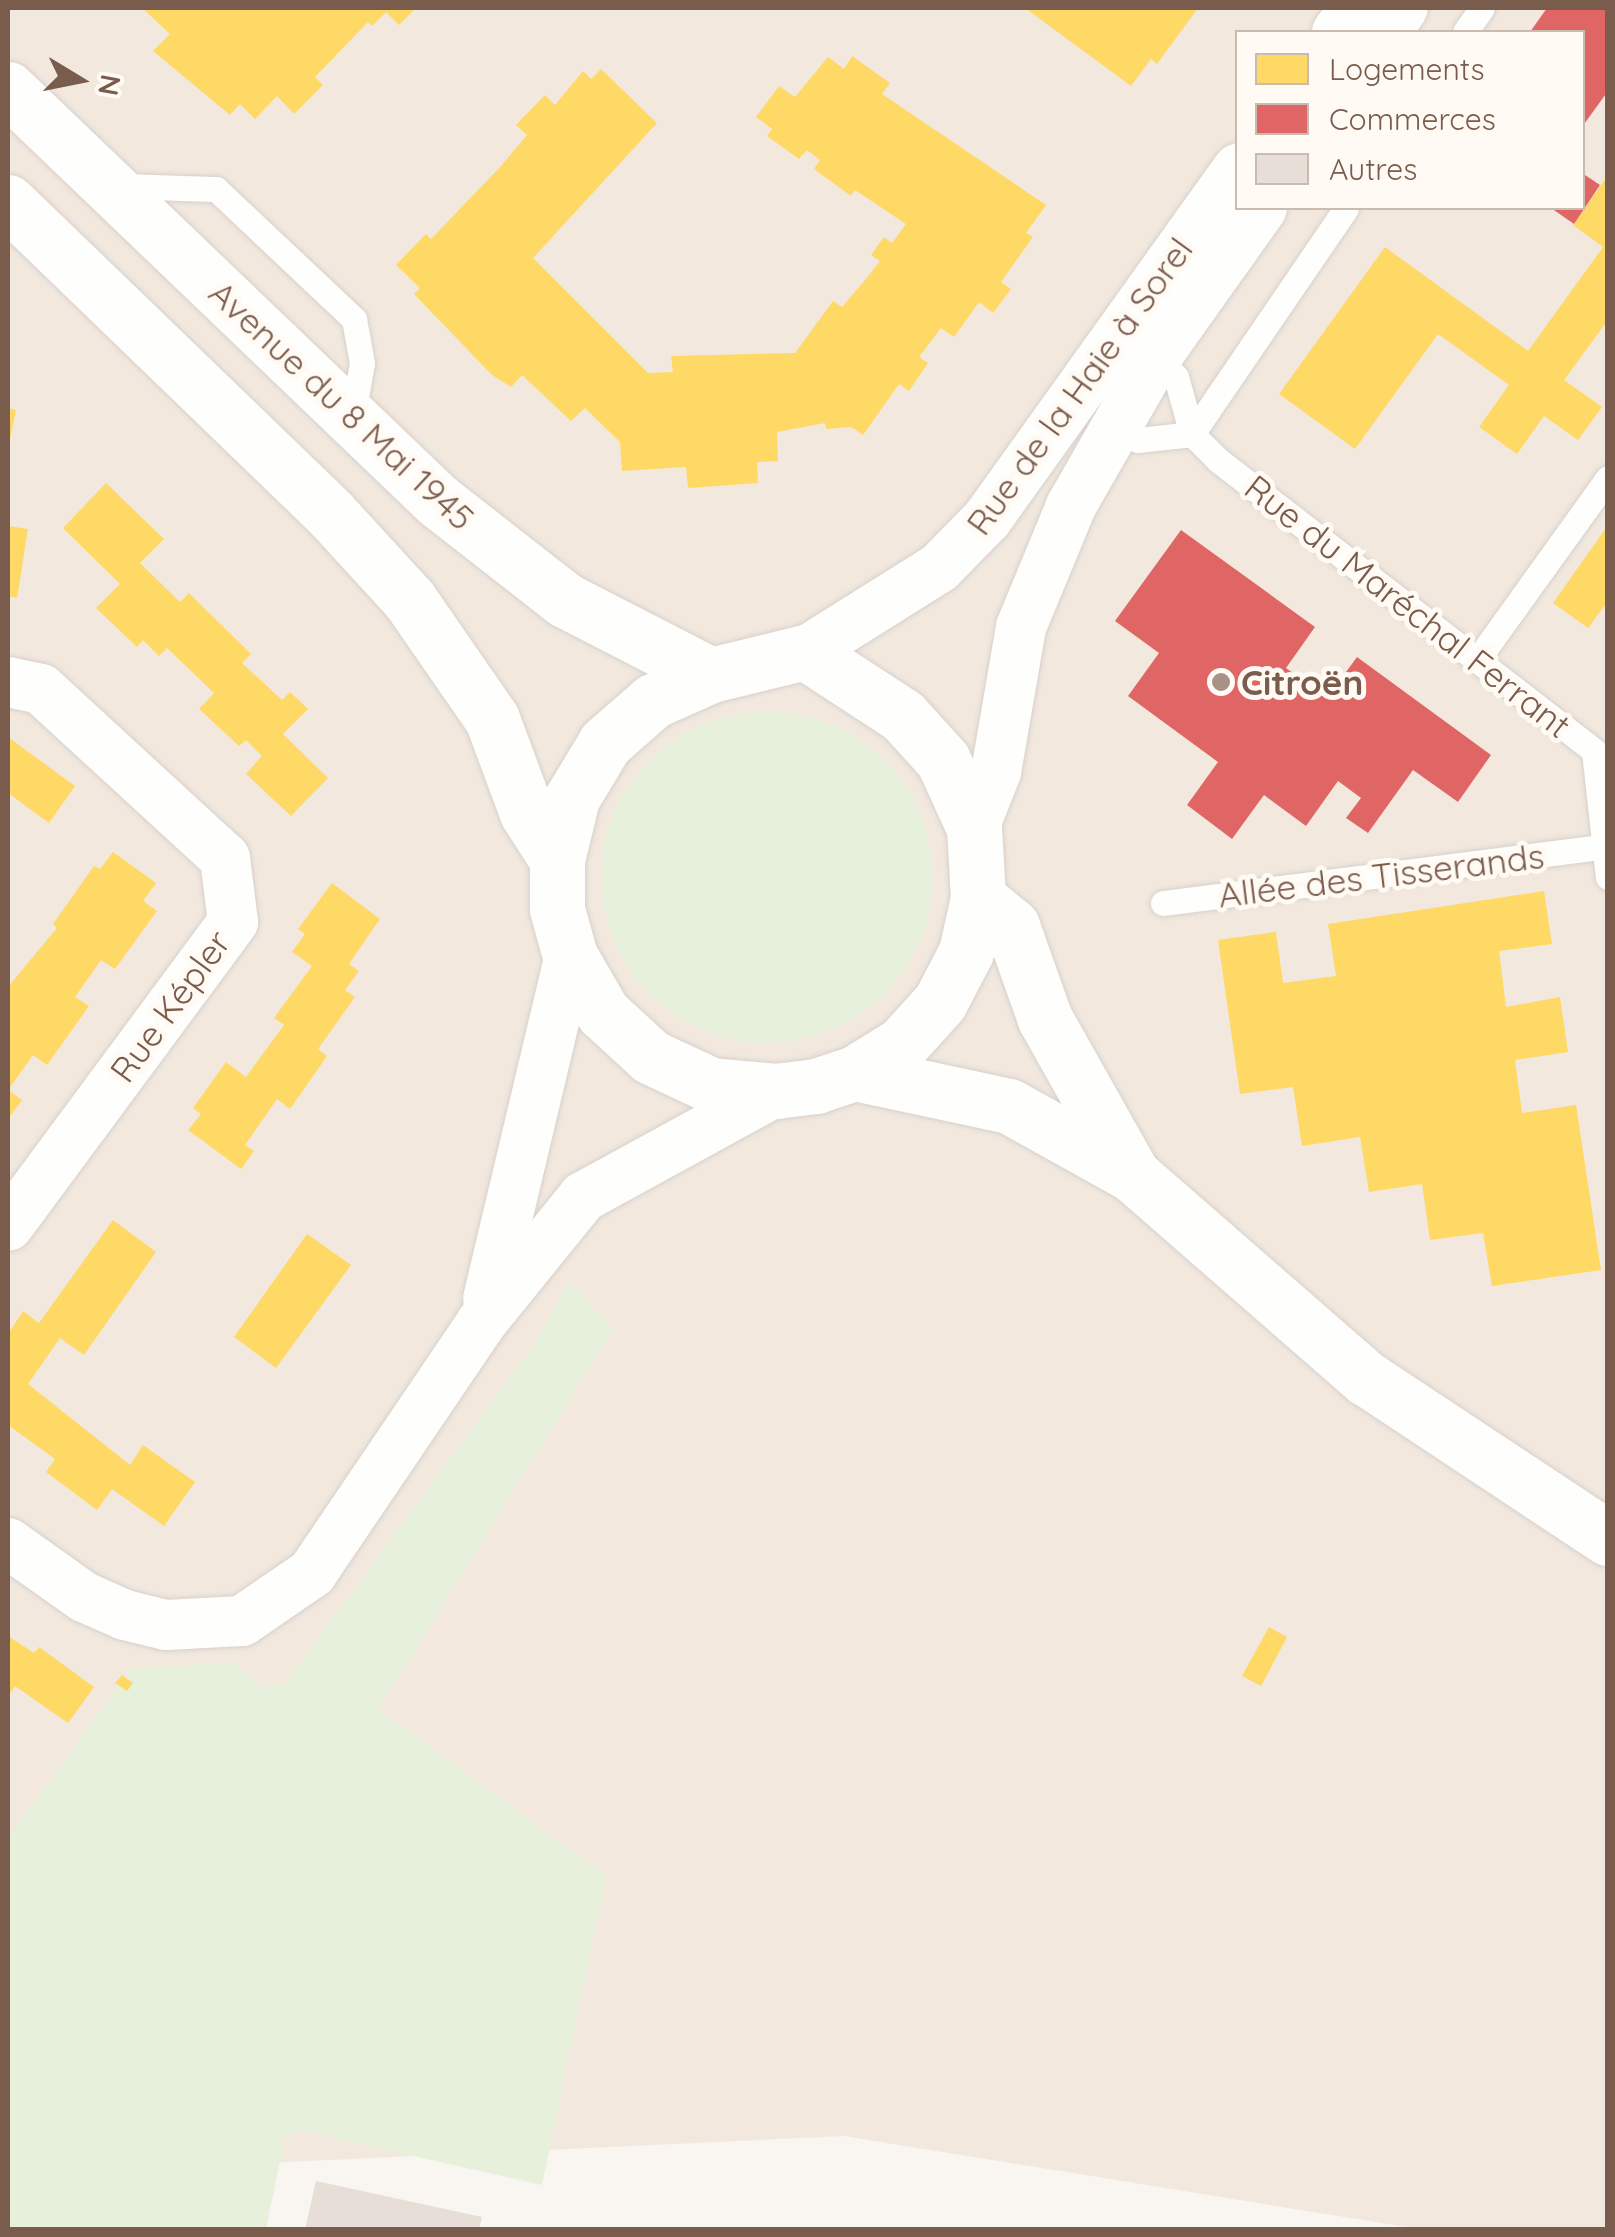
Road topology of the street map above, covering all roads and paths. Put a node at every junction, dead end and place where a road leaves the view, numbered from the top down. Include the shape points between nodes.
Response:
1 (1355, 8) edge
2 (1403, 8) edge
3 (1482, 8) edge
4 (1338, 30) edge
5 (1387, 30) edge
6 (1466, 30) edge
7 (8, 89) edge
8 (1235, 173) edge
9 (110, 186) junction
10 (8, 202) edge
11 (1261, 210) edge
12 (1345, 210) edge
13 (1157, 356) junction
14 (352, 420) junction
15 (1112, 430) junction
16 (1192, 434) junction
17 (1608, 478) edge
18 (805, 652) junction
19 (1480, 656) junction
20 (711, 675) junction
21 (8, 682) edge
22 (974, 828) junction
23 (1600, 847) junction
24 (557, 860) junction
25 (1608, 877) edge
26 (978, 898) junction
27 (1163, 902) dead end
28 (570, 956) junction
29 (854, 1073) junction
30 (777, 1092) junction
31 (1133, 1175) junction
32 (8, 1226) edge
33 (481, 1322) junction
34 (1608, 1538) edge
35 (8, 1543) edge

1 - 4 street
2 - 5 street
3 - 6 lane
7 - 9 street, Avenue du 8 Mai 1945
8 - 18 street, Rue de la Haie à Sorel via 987,519 939,568
9 - 14 street, Avenue du 8 Mai 1945
9 - 14 lane via 216,189 354,319 362,362
10 - 24 street via 331,514 409,599 492,719 528,813
11 - 13 street, Rue de la Haie à Sorel
12 - 16 lane
13 - 15 street, Rue de la Haie à Sorel
13 - 16 lane via 1176,376
14 - 20 street, Avenue du 8 Mai 1945 via 437,500 565,600
15 - 16 lane via 1138,440
15 - 22 street, Rue de la Haie à Sorel via 1070,506 1021,627 996,772
16 - 19 lane, Rue du Maréchal Ferrant
17 - 19 lane
18 - 20 street
18 - 22 street via 903,716 943,760
19 - 23 lane, Rue du Maréchal Ferrant via 1594,751
20 - 24 street via 653,701 605,743 572,798
21 - 32 street, Rue Képler via 41,689 225,858 233,922
22 - 26 street
23 - 25 lane, Rue du Maréchal Ferrant
23 - 27 lane, Allée des Tisserands
24 - 28 street via 558,909
26 - 29 street via 966,952 940,1002 902,1044
26 - 31 street via 1012,926 1045,1019
28 - 30 street via 603,1013 651,1057 712,1084
28 - 33 street
29 - 30 street
29 - 31 street via 1009,1106
30 - 33 street via 583,1196
31 - 34 street via 1366,1378
33 - 35 street via 312,1573 242,1621 166,1626 125,1614 84,1596

